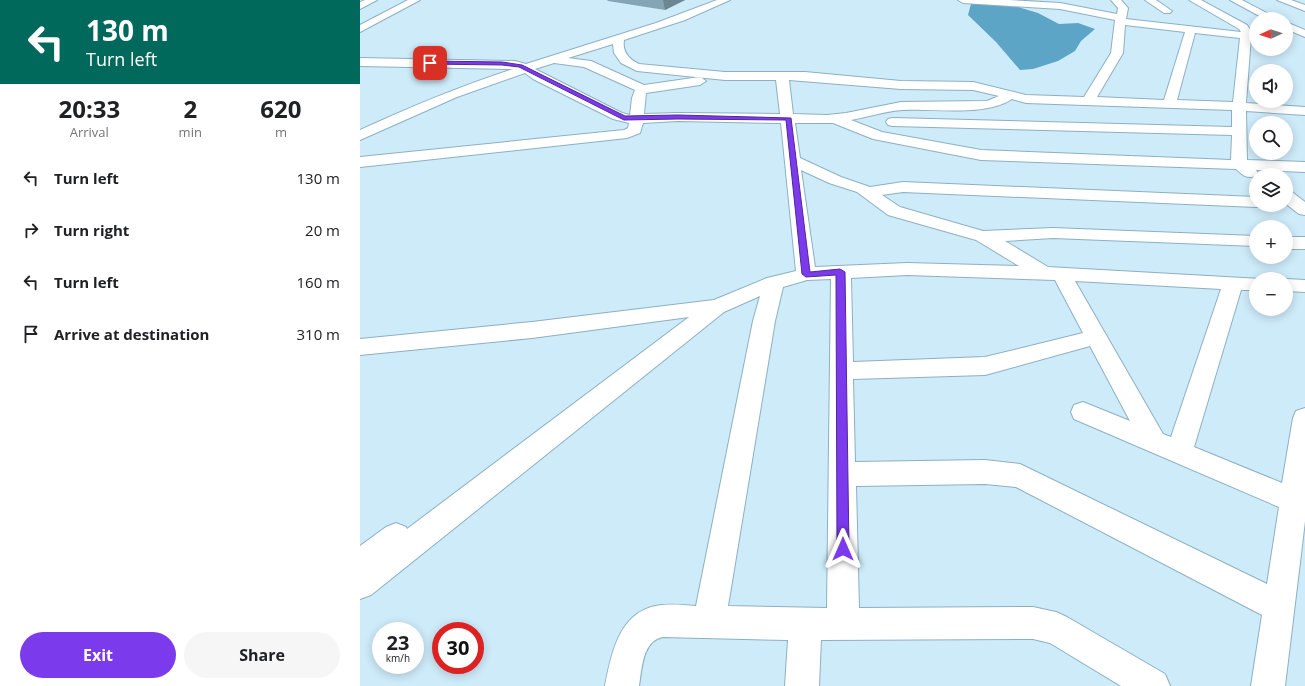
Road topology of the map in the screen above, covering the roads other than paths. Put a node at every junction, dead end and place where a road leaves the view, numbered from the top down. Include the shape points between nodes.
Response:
1 (372, 0) edge
2 (415, 0) edge
3 (725, 0) edge
4 (963, 0) edge
5 (1116, 0) edge
6 (1150, 0) edge
7 (1194, 0) edge
8 (1235, 0) edge
9 (1282, 0) edge
10 (1026, 2) edge
11 (360, 6) edge
12 (709, 8) junction
13 (1305, 8) edge
14 (1167, 10) dead end
15 (675, 11) dead end
16 (1259, 12) edge
17 (1120, 20) junction
18 (1293, 28) edge
19 (360, 29) edge
20 (1192, 29) junction
21 (1305, 34) edge
22 (1246, 36) junction
23 (619, 39) junction
24 (549, 60) junction
25 (360, 62) edge
26 (572, 62) junction
27 (526, 68) junction
28 (537, 76) junction
29 (725, 76) junction
30 (782, 76) junction
31 (642, 89) junction
32 (494, 93) dead end
33 (1008, 96) junction
34 (1088, 100) junction
35 (1170, 104) junction
36 (961, 105) junction
37 (1239, 106) junction
38 (888, 107) junction
39 (1305, 111) edge
40 (638, 119) junction
41 (789, 119) junction
42 (836, 119) junction
43 (893, 122) junction
44 (960, 123) junction
45 (1239, 131) junction
46 (360, 136) edge
47 (898, 138) junction
48 (958, 151) junction
49 (794, 161) junction
50 (360, 162) edge
51 (1238, 164) junction
52 (1305, 167) edge
53 (1249, 172) edge
54 (868, 192) junction
55 (1249, 202) edge
56 (982, 236) junction
57 (1249, 241) edge
58 (1293, 242) edge
59 (1305, 243) edge
60 (840, 272) junction
61 (806, 274) junction
62 (1052, 274) junction
63 (1233, 282) junction
64 (774, 283) junction
65 (1249, 283) edge
66 (1293, 285) edge
67 (1305, 286) edge
68 (705, 308) junction
69 (1096, 337) junction
70 (360, 347) edge
71 (841, 371) junction
72 (1083, 412) dead end
73 (1305, 418) edge
74 (1156, 443) junction
75 (1179, 453) junction
76 (842, 474) junction
77 (1293, 500) junction
78 (428, 522) junction
79 (360, 564) edge
80 (360, 584) edge
81 (1279, 607) junction
82 (709, 622) junction
83 (805, 624) junction
84 (843, 624) junction
85 (622, 686) edge
86 (802, 686) edge
87 (1153, 686) edge
88 (1268, 686) edge

1 - 11 street
2 - 19 street
3 - 12 street
4 - 10 street
5 - 17 street via 1123,8
6 - 14 street
7 - 22 street via 1243,27
8 - 16 street
9 - 13 street
10 - 17 street via 1060,6
12 - 15 street via 692,3
12 - 23 street
17 - 20 street
17 - 34 street via 1117,53
18 - 21 street
20 - 22 street
20 - 35 street
22 - 37 street
23 - 24 street
23 - 29 street via 619,51 628,64
24 - 26 street
24 - 27 street
25 - 27 street via 502,63
26 - 28 street
26 - 31 street via 592,66
27 - 28 street
27 - 46 street via 447,97
28 - 32 street
28 - 40 street via 618,116
29 - 30 street
29 - 31 street
30 - 33 street via 858,80 901,86 972,86
30 - 41 street
31 - 40 street via 639,96
33 - 34 street via 1026,99
33 - 36 street via 993,104
34 - 35 street
35 - 37 street
36 - 38 street
36 - 44 street
37 - 39 street
37 - 45 street
38 - 42 street
38 - 43 street
40 - 41 street
40 - 50 street via 635,130 621,135
41 - 42 street
41 - 49 street
42 - 47 street via 868,133
43 - 44 street
43 - 47 street
44 - 45 street
44 - 48 street
45 - 51 street
47 - 48 street
48 - 51 street via 981,155
49 - 54 street
49 - 61 street
51 - 52 street
51 - 53 street
54 - 55 street via 902,187
54 - 56 street via 894,211
56 - 57 street via 1053,233
56 - 62 street
58 - 59 street
60 - 61 street
60 - 62 street via 907,269
60 - 71 street
61 - 64 street
62 - 63 street
62 - 69 street
63 - 65 street
63 - 75 street
64 - 68 street
64 - 82 street via 764,321
66 - 67 street
68 - 70 street via 532,330
68 - 78 street
69 - 71 street via 985,366
69 - 74 street
71 - 76 street
72 - 74 street
73 - 77 street
74 - 75 street
75 - 77 street
76 - 81 street via 985,472 1020,476
76 - 84 street
77 - 81 street
78 - 79 street
78 - 80 street
81 - 88 street
82 - 83 street
82 - 85 street via 663,621 643,627 633,642
83 - 84 street
83 - 86 street
84 - 87 street via 1045,625 1072,637

